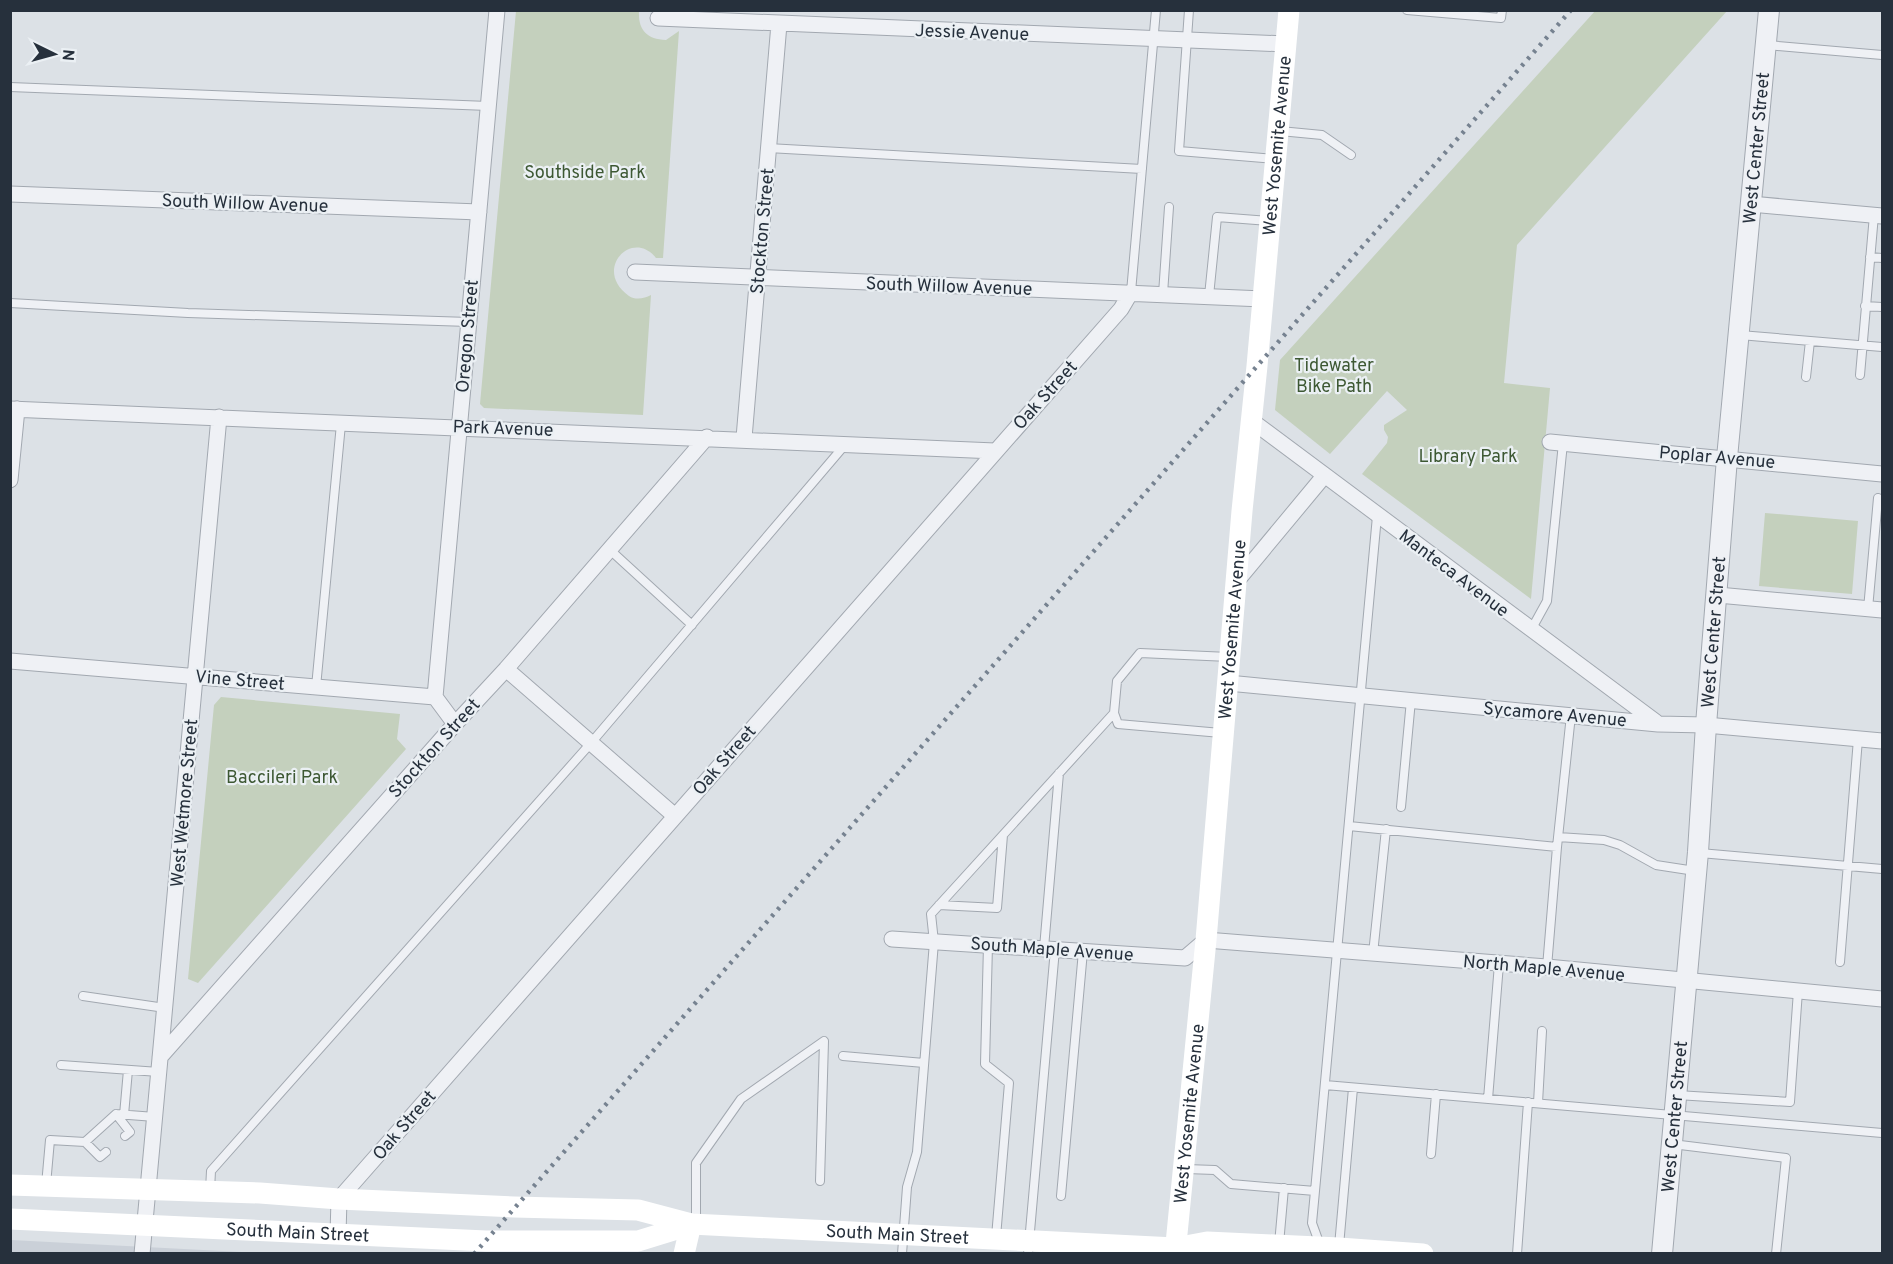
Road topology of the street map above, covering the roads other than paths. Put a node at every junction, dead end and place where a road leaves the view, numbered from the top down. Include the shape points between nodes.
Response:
1 (497, 10) edge
2 (1156, 10) edge
3 (1189, 10) edge
4 (1289, 10) edge
5 (1407, 10) edge
6 (1502, 10) edge
7 (1769, 10) edge
8 (1452, 12) edge
9 (658, 18) dead end
10 (780, 24) junction
11 (1154, 39) junction
12 (1186, 40) junction
13 (1286, 44) junction
14 (1766, 45) junction
15 (1882, 55) edge
16 (10, 87) edge
17 (488, 106) junction
18 (1278, 131) junction
19 (768, 148) junction
20 (1351, 155) dead end
21 (1276, 159) junction
22 (1142, 169) junction
23 (10, 194) edge
24 (1751, 204) junction
25 (1169, 207) dead end
26 (479, 212) junction
27 (1878, 215) edge
28 (1270, 221) junction
29 (1870, 257) junction
30 (1882, 258) edge
31 (635, 272) dead end
32 (758, 278) junction
33 (1131, 292) junction
34 (1163, 294) junction
35 (1209, 296) junction
36 (1263, 299) junction
37 (10, 303) edge
38 (1865, 306) junction
39 (1882, 307) edge
40 (469, 322) junction
41 (1740, 335) junction
42 (1810, 341) junction
43 (1861, 345) junction
44 (1882, 347) edge
45 (1860, 375) dead end
46 (1806, 376) dead end
47 (14, 409) edge
48 (219, 417) junction
49 (1252, 421) junction
50 (341, 424) junction
51 (459, 426) junction
52 (707, 437) junction
53 (744, 438) junction
54 (846, 443) junction
55 (1557, 443) joint
56 (995, 450) junction
57 (1728, 458) junction
58 (1882, 474) edge
59 (1324, 476) junction
60 (10, 480) edge
61 (1878, 498) dead end
62 (1377, 516) junction
63 (609, 549) junction
64 (1236, 582) junction
65 (1718, 596) junction
66 (1875, 609) edge
67 (692, 625) junction
68 (1531, 630) junction
69 (1230, 657) junction
70 (10, 660) edge
71 (506, 669) junction
72 (195, 676) junction
73 (1228, 682) junction
74 (316, 687) junction
75 (1361, 695) junction
76 (435, 697) junction
77 (1411, 700) junction
78 (1114, 713) junction
79 (1571, 715) junction
80 (455, 724) junction
81 (1658, 724) junction
82 (1706, 725) junction
83 (1224, 734) junction
84 (1858, 739) junction
85 (1882, 741) edge
86 (591, 743) junction
87 (1059, 773) junction
88 (1401, 807) dead end
89 (675, 816) junction
90 (1349, 826) junction
91 (1386, 829) junction
92 (1003, 835) junction
93 (1558, 837) junction
94 (1557, 847) junction
95 (1697, 862) junction
96 (1847, 866) junction
97 (1882, 869) edge
98 (939, 905) junction
99 (892, 939) dead end
100 (1206, 940) junction
101 (934, 942) junction
102 (988, 945) junction
103 (1049, 948) junction
104 (1083, 951) junction
105 (1338, 951) junction
106 (1373, 954) junction
107 (1840, 962) dead end
108 (1499, 964) junction
109 (1547, 967) junction
110 (1685, 981) junction
111 (1798, 992) junction
112 (82, 996) dead end
113 (1882, 999) edge
114 (165, 1008) junction
115 (1542, 1031) dead end
116 (843, 1056) dead end
117 (924, 1063) junction
118 (61, 1065) dead end
119 (160, 1065) junction
120 (128, 1070) junction
121 (1325, 1085) junction
122 (1353, 1088) junction
123 (1436, 1094) junction
124 (1488, 1099) junction
125 (1528, 1102) junction
126 (1539, 1102) junction
127 (1674, 1104) junction
128 (120, 1115) junction
129 (155, 1117) junction
130 (1882, 1133) edge
131 (125, 1136) dead end
132 (85, 1142) junction
133 (1671, 1144) junction
134 (106, 1152) dead end
135 (1431, 1154) dead end
136 (1183, 1168) junction
137 (820, 1181) dead end
138 (10, 1185) edge
139 (46, 1186) junction
140 (1284, 1188) junction
141 (148, 1189) junction
142 (210, 1191) junction
143 (1315, 1191) junction
144 (1061, 1196) dead end
145 (339, 1199) junction
146 (10, 1219) edge
147 (693, 1225) junction
148 (144, 1226) junction
149 (338, 1235) junction
150 (996, 1238) junction
151 (903, 1244) edge
152 (1279, 1245) junction
153 (1028, 1247) edge
154 (1327, 1249) edge
155 (1175, 1251) edge
156 (142, 1254) edge
157 (684, 1254) edge
158 (1423, 1254) edge
159 (1517, 1254) edge
160 (1662, 1254) edge
161 (1776, 1254) edge

1 - 17 street, Oregon Street
2 - 11 lane
3 - 12 lane
4 - 13 main road, West Yosemite Avenue
5 - 8 lane
6 - 8 lane via 1501,18
7 - 14 street, West Center Street
9 - 10 street, Jessie Avenue
10 - 11 street, Jessie Avenue
10 - 19 street, Stockton Street
11 - 12 street, Jessie Avenue
11 - 22 lane
12 - 13 street, Jessie Avenue
12 - 21 lane via 1179,151
13 - 18 main road, West Yosemite Avenue
14 - 15 lane
14 - 24 street, West Center Street
16 - 17 lane
17 - 26 street, Oregon Street
18 - 20 lane via 1322,135
18 - 21 main road, West Yosemite Avenue
19 - 22 lane
19 - 32 street, Stockton Street
21 - 28 main road, West Yosemite Avenue
22 - 33 lane
23 - 26 street, South Willow Avenue
24 - 27 street
24 - 41 street, West Center Street
25 - 34 lane
26 - 40 street, Oregon Street
27 - 29 lane
28 - 35 lane via 1217,217
28 - 36 main road, West Yosemite Avenue
29 - 30 lane
29 - 38 lane
31 - 32 street, South Willow Avenue
32 - 33 street, South Willow Avenue
32 - 53 street, Stockton Street
33 - 34 street, South Willow Avenue
33 - 56 street, Oak Street via 1121,309
34 - 35 street, South Willow Avenue
35 - 36 street, South Willow Avenue
36 - 49 main road, West Yosemite Avenue
37 - 40 lane
38 - 39 lane
38 - 43 lane
40 - 51 street, Oregon Street
41 - 42 lane
41 - 57 street, West Center Street
42 - 43 lane
42 - 46 lane
43 - 44 lane
43 - 45 lane
47 - 48 street, Park Avenue
47 - 60 street
48 - 50 street, Park Avenue
48 - 72 street, West Wetmore Street
49 - 59 street, Manteca Avenue
49 - 64 main road, West Yosemite Avenue
50 - 51 street, Park Avenue
50 - 74 lane
51 - 52 street, Park Avenue
51 - 76 street, Oregon Street
52 - 53 street, Park Avenue
52 - 63 street, Stockton Street
53 - 54 street, Park Avenue
54 - 56 street, Park Avenue
54 - 67 lane
55 - 57 street, Poplar Avenue
55 - 68 lane via 1547,601
56 - 89 street, Oak Street
57 - 58 street, Poplar Avenue
57 - 65 street, West Center Street
59 - 62 street, Manteca Avenue
59 - 64 street
61 - 66 lane
62 - 68 street, Manteca Avenue
62 - 75 lane
63 - 67 lane
63 - 71 street, Stockton Street
64 - 69 main road, West Yosemite Avenue
65 - 66 street
65 - 82 street, West Center Street
67 - 86 lane
68 - 81 street, Manteca Avenue
69 - 73 main road, West Yosemite Avenue
69 - 78 lane via 1140,653 1117,681
70 - 72 street, Vine Street
71 - 80 street, Stockton Street
71 - 86 street
72 - 74 street, Vine Street
72 - 114 street, West Wetmore Street
73 - 75 street, Sycamore Avenue
73 - 83 main road, West Yosemite Avenue
74 - 76 street, Vine Street
75 - 77 street, Sycamore Avenue
75 - 90 lane
76 - 80 street
77 - 79 street, Sycamore Avenue
77 - 88 lane
78 - 83 lane via 1118,724
78 - 87 lane
79 - 81 street, Sycamore Avenue
79 - 93 lane
80 - 119 street, Stockton Street
81 - 82 street, Sycamore Avenue
82 - 84 street, Sycamore Avenue
82 - 95 street, West Center Street
83 - 100 main road, West Yosemite Avenue
84 - 85 street, Sycamore Avenue
84 - 96 lane
86 - 89 street
86 - 142 lane via 212,1171
87 - 92 lane
87 - 103 lane
89 - 145 street, Oak Street
90 - 91 lane
90 - 105 lane
91 - 94 lane
91 - 106 lane
92 - 98 lane
92 - 98 lane via 997,908
93 - 94 lane
93 - 95 lane via 1604,840 1656,865
94 - 109 lane
95 - 96 lane
95 - 110 street, West Center Street
96 - 97 lane
96 - 107 lane
98 - 101 lane via 931,914
99 - 101 street, South Maple Avenue
100 - 104 street, South Maple Avenue via 1185,958
100 - 105 street, North Maple Avenue
100 - 136 main road, West Yosemite Avenue
101 - 102 street, South Maple Avenue
101 - 117 lane
102 - 103 street, South Maple Avenue
102 - 150 lane via 985,1064 1010,1083
103 - 104 street, South Maple Avenue
103 - 153 lane
104 - 144 lane
105 - 106 street, North Maple Avenue
105 - 121 lane
106 - 108 street, North Maple Avenue
108 - 109 street, North Maple Avenue
108 - 124 lane
109 - 110 street, North Maple Avenue
110 - 111 street, North Maple Avenue
110 - 127 street, West Center Street
111 - 113 street, North Maple Avenue
111 - 127 lane via 1790,1102
112 - 114 lane
114 - 119 street, West Wetmore Street
115 - 126 lane
116 - 117 lane
117 - 151 lane via 917,1152 907,1187
118 - 120 lane
119 - 120 lane
119 - 129 street, West Wetmore Street
120 - 128 lane
121 - 122 lane
121 - 143 lane
122 - 123 lane
122 - 154 lane
123 - 124 lane
123 - 135 lane
124 - 125 lane
125 - 126 lane
125 - 159 lane
126 - 127 lane
127 - 130 lane
127 - 133 street, West Center Street
128 - 129 lane
128 - 131 lane via 130,1132
128 - 132 lane
129 - 141 street, West Wetmore Street
132 - 134 lane via 100,1158
132 - 139 lane via 50,1140
133 - 160 street, West Center Street
133 - 161 lane via 1786,1158
136 - 140 lane via 1215,1170 1231,1184
136 - 155 main road, West Yosemite Avenue
137 - 147 lane via 824,1041 741,1099 696,1163
138 - 139 main road, South Main Street
139 - 141 main road, South Main Street
140 - 143 lane
140 - 152 lane
141 - 142 main road, South Main Street
141 - 148 street, West Wetmore Street
142 - 145 main road, South Main Street
143 - 154 lane via 1312,1223
145 - 147 main road, South Main Street via 638,1210
145 - 149 street
146 - 148 main road, South Main Street
147 - 149 main road, South Main Street via 638,1241 486,1241
147 - 151 main road, South Main Street
147 - 157 main road
148 - 149 main road, South Main Street
148 - 156 street, West Wetmore Street
150 - 151 main road, South Main Street
150 - 153 main road, South Main Street
152 - 154 main road, South Main Street
152 - 155 main road, South Main Street via 1207,1242
153 - 155 main road, South Main Street
154 - 158 main road, South Main Street

